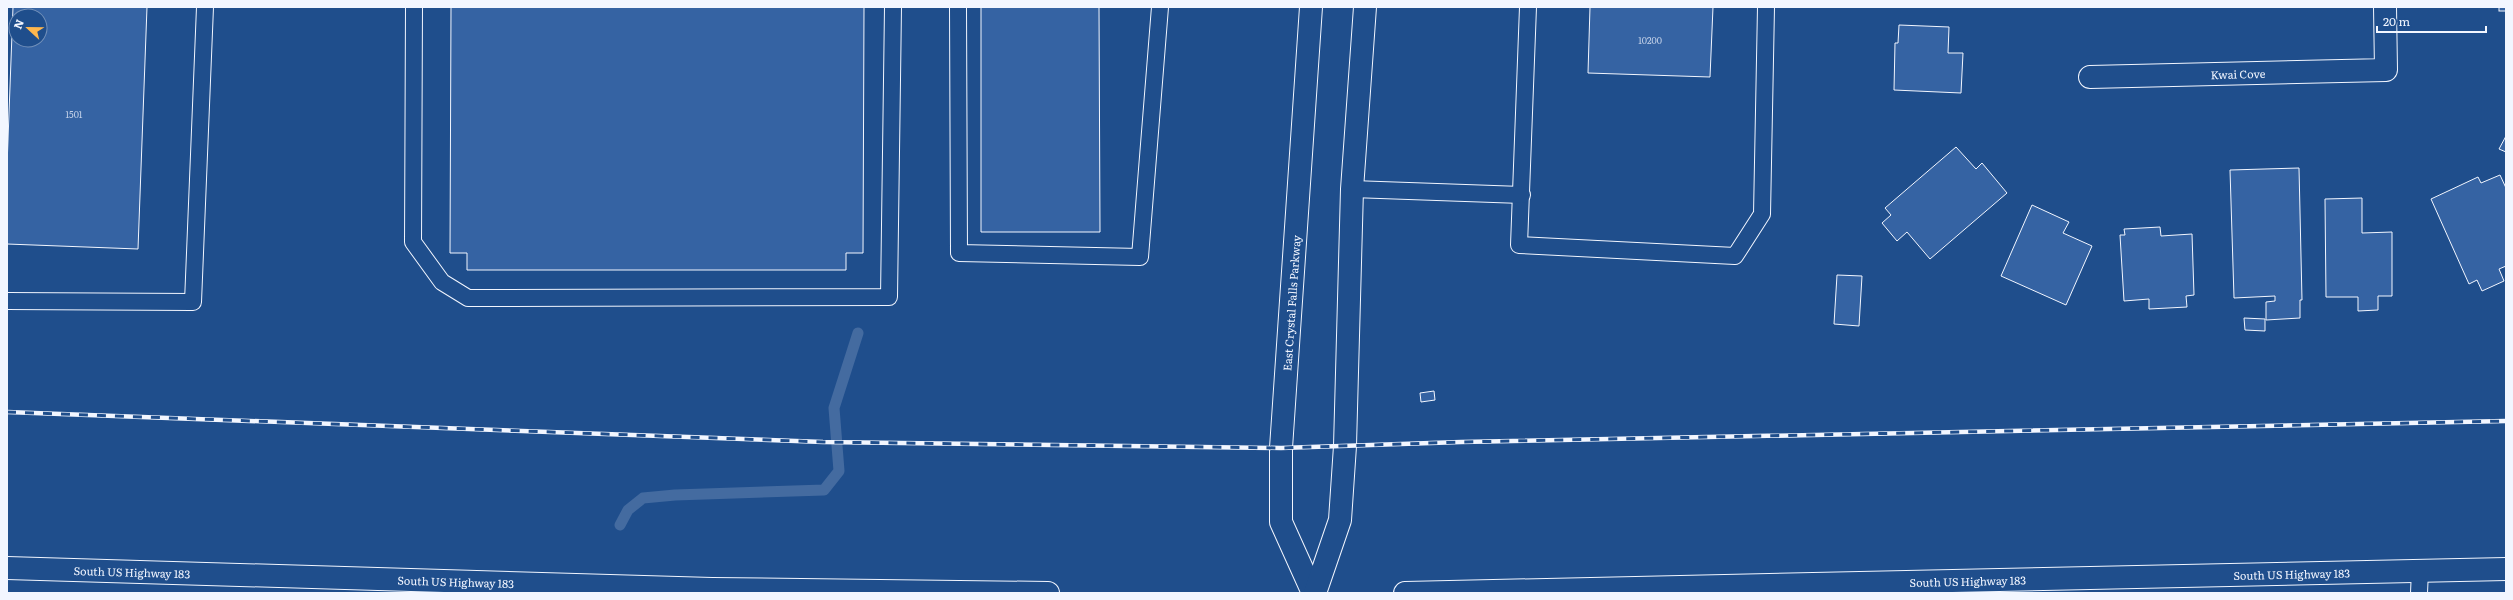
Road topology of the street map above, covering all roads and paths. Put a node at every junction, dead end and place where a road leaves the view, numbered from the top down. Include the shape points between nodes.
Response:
1 (205, 7) edge
2 (414, 7) edge
3 (893, 7) edge
4 (958, 7) edge
5 (1160, 7) edge
6 (1311, 7) edge
7 (1365, 7) edge
8 (1528, 7) edge
9 (1766, 7) edge
10 (2385, 7) edge
11 (2090, 77) dead end
12 (1352, 189) junction
13 (1522, 195) junction
14 (7, 302) edge
15 (7, 568) edge
16 (2506, 569) edge
17 (2420, 570) junction
18 (1996, 587) edge
19 (712, 591) edge
20 (1595, 591) edge
21 (1048, 593) edge
22 (1314, 593) edge
23 (1405, 593) edge
24 (2419, 593) edge

1 - 14 lane via 194,302
2 - 3 lane via 413,242 442,282 468,298 889,297
4 - 5 lane via 959,253 1140,257
6 - 22 main road, East Crystal Falls Parkway via 1281,448 1282,522
7 - 12 main road, East Crystal Falls Parkway
8 - 13 lane
9 - 13 lane via 1762,214 1735,256 1519,245
10 - 11 main road, Kwai Cove via 2386,70
12 - 13 lane
12 - 22 main road, East Crystal Falls Parkway via 1345,446 1340,520
15 - 19 main road, South US Highway 183
16 - 17 main road, South US Highway 183
17 - 18 main road, South US Highway 183
17 - 24 lane
18 - 20 main road, South US Highway 183
19 - 21 main road, South US Highway 183
20 - 23 main road, South US Highway 183

